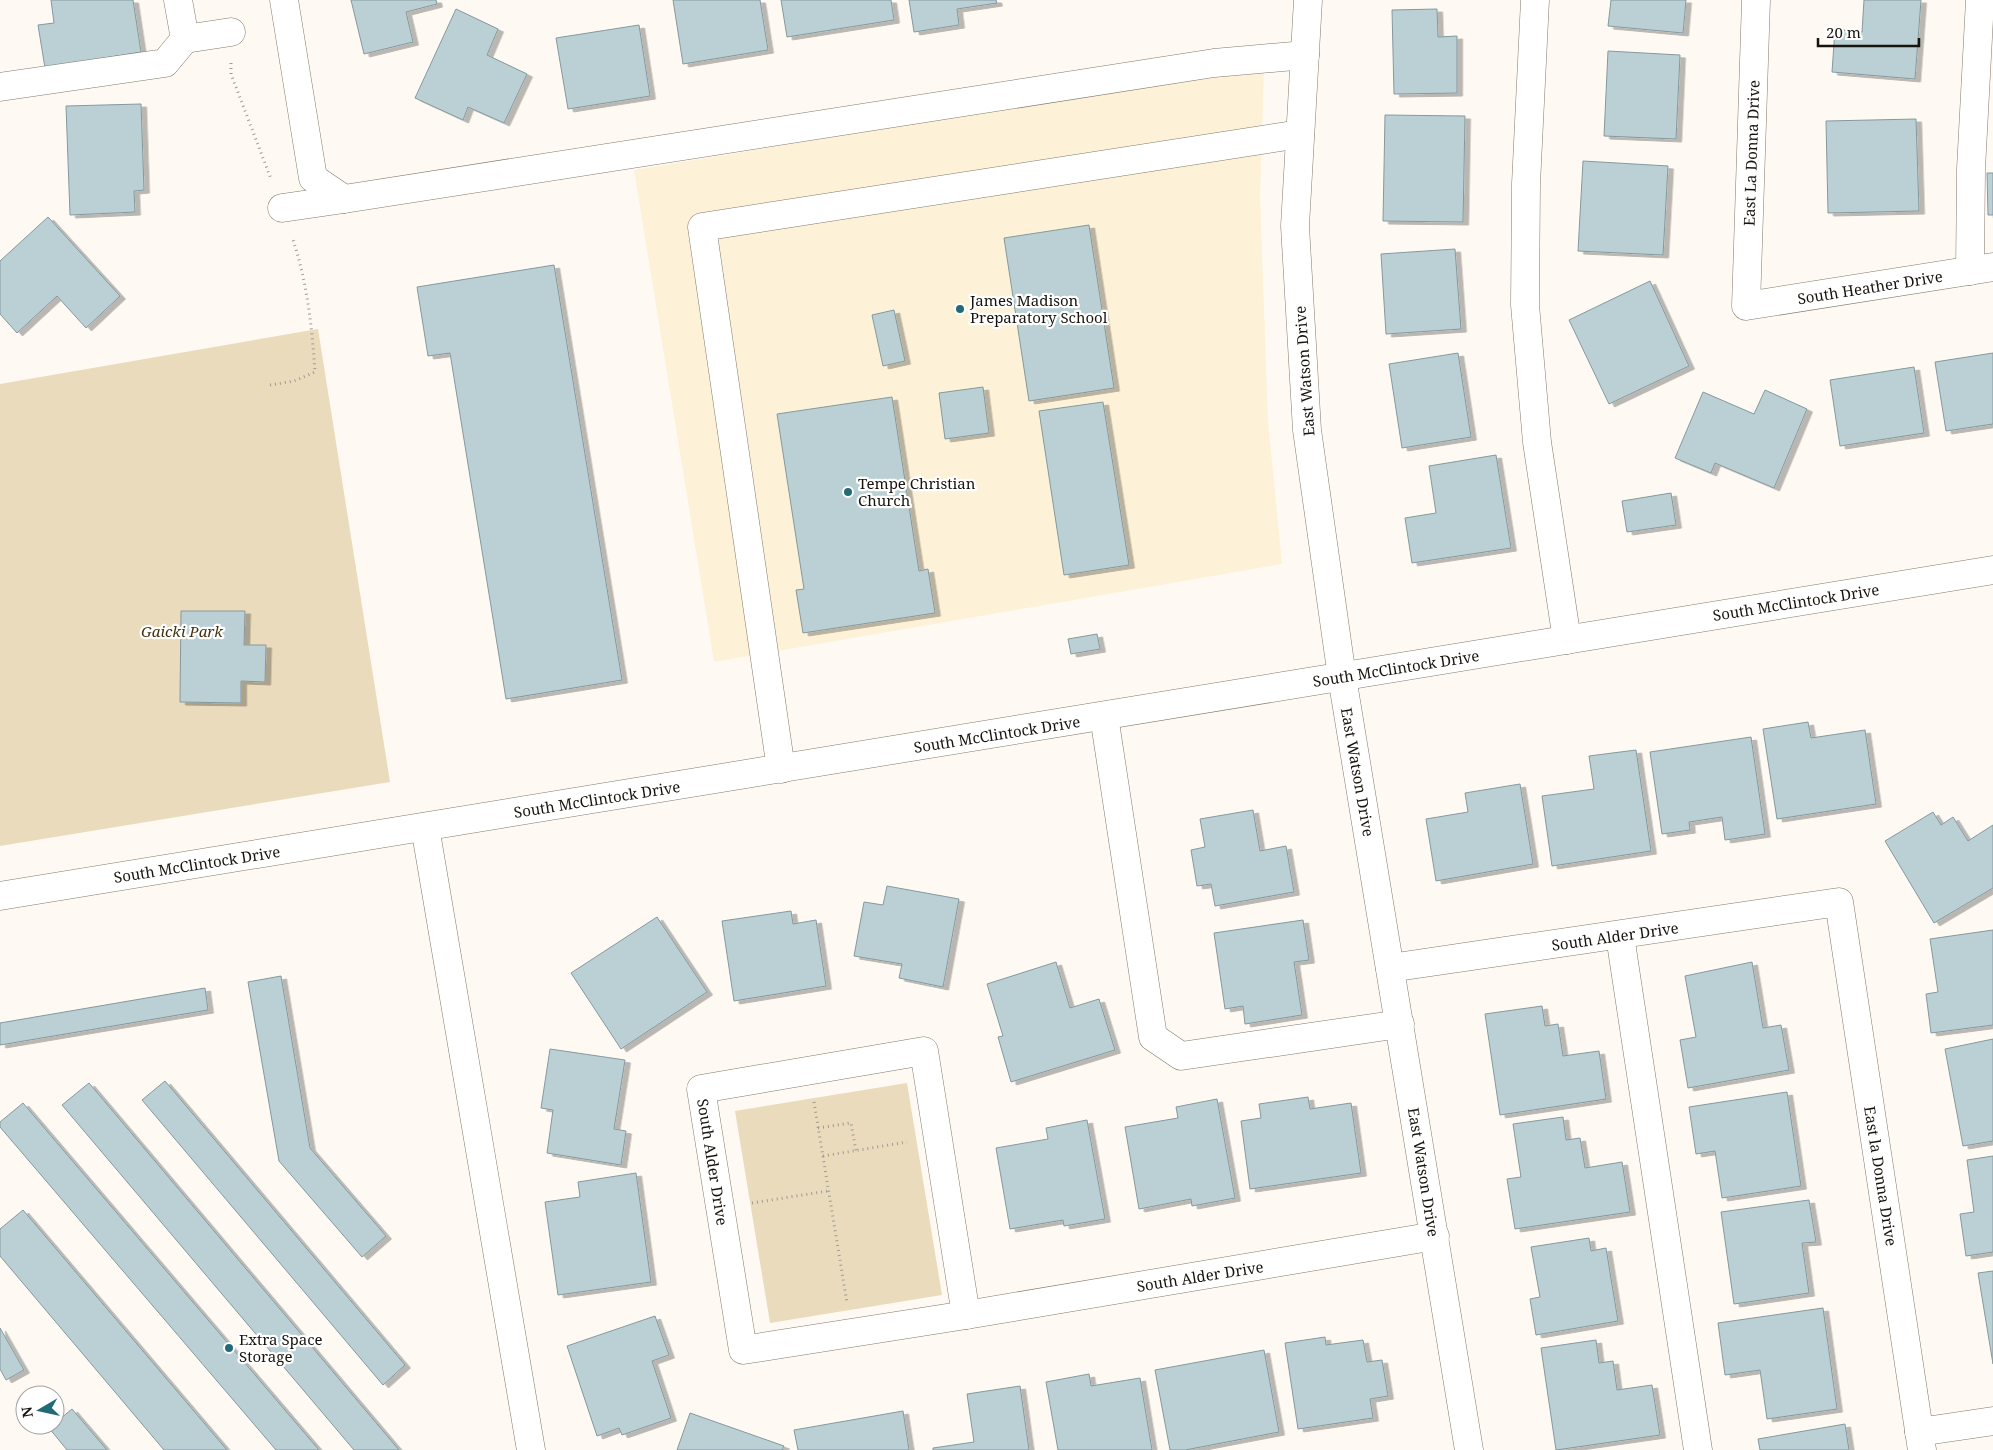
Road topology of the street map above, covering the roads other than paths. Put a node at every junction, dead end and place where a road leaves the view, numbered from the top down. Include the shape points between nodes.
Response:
1 (178, 0) edge
2 (284, 0) edge
3 (1308, 0) edge
4 (1535, 0) edge
5 (1756, 0) edge
6 (1980, 0) edge
7 (231, 32) dead end
8 (185, 40) junction
9 (1305, 55) junction
10 (0, 87) edge
11 (1300, 134) junction
12 (344, 199) junction
13 (282, 208) dead end
14 (1981, 269) edge
15 (1746, 306) joint
16 (1993, 570) edge
17 (1567, 640) junction
18 (1342, 677) junction
19 (1104, 716) junction
20 (781, 769) junction
21 (425, 827) junction
22 (0, 896) edge
23 (1840, 902) joint
24 (1620, 936) junction
25 (1390, 968) junction
26 (1400, 1024) junction
27 (1434, 1236) junction
28 (966, 1315) junction
29 (1993, 1421) edge
30 (1921, 1441) edge
31 (531, 1450) edge
32 (1469, 1450) edge
33 (1698, 1450) edge

1 - 8 street
2 - 12 street via 313,178
3 - 9 street, East Watson Drive
4 - 17 street via 1526,184 1525,305 1537,442
5 - 15 street, East La Donna Drive
6 - 14 street via 1972,169
7 - 8 street
8 - 10 street via 165,63
9 - 11 street, East Watson Drive
9 - 12 street via 1214,63
11 - 18 street, East Watson Drive via 1295,226 1307,430
11 - 20 street via 702,227
12 - 13 street
14 - 15 street, South Heather Drive
16 - 17 street, South McClintock Drive
17 - 18 street, South McClintock Drive
18 - 19 street, South McClintock Drive
18 - 25 street, East Watson Drive
19 - 20 street, South McClintock Drive
19 - 26 street via 1153,1037 1181,1056
20 - 21 street, South McClintock Drive
21 - 22 street, South McClintock Drive
21 - 31 street
23 - 24 street, South Alder Drive
23 - 30 street, East la Donna Drive
24 - 25 street, South Alder Drive
24 - 33 street
25 - 26 street, East Watson Drive
26 - 27 street, East Watson Drive
27 - 28 street, South Alder Drive
27 - 32 street, East Watson Drive
28 - 28 street, South Alder Drive via 924,1052 701,1089 743,1350
29 - 30 street

